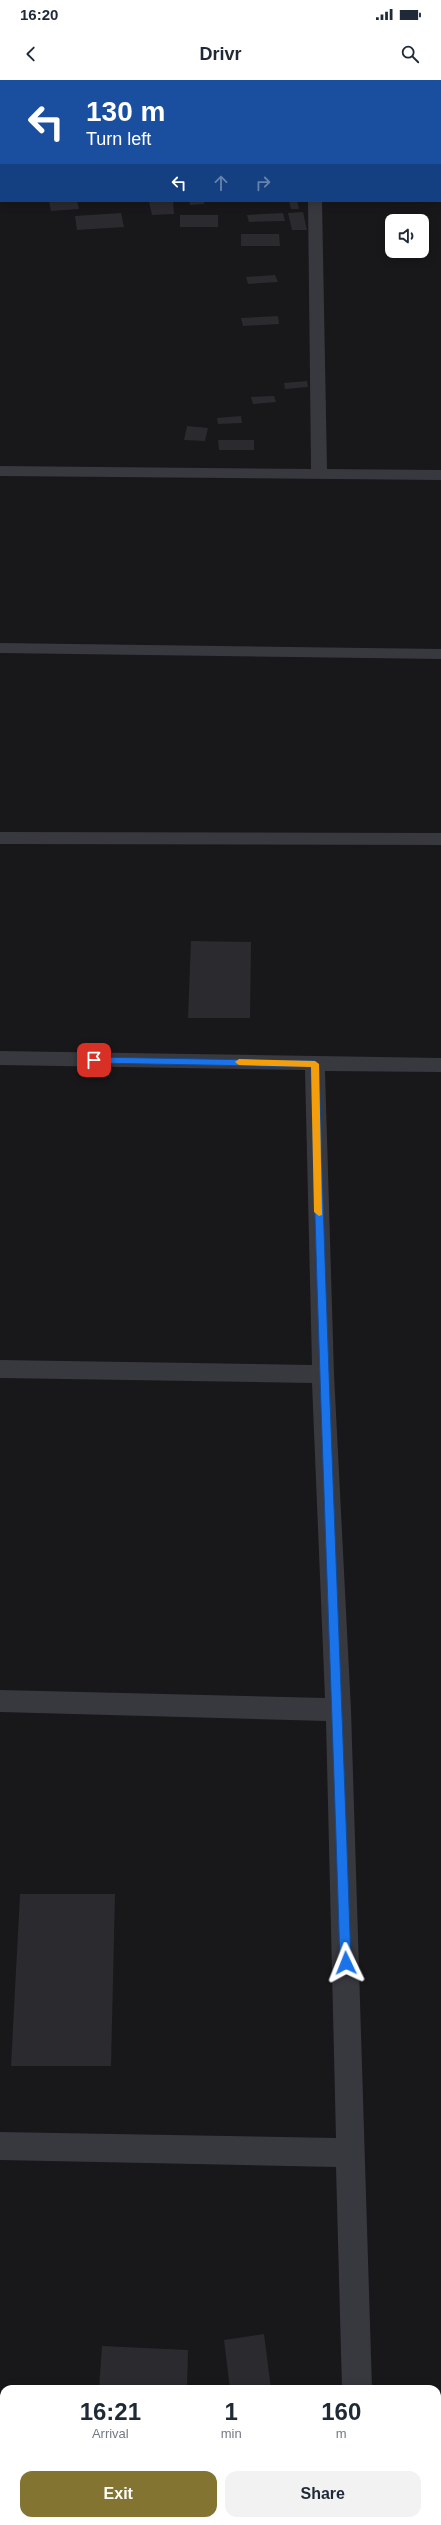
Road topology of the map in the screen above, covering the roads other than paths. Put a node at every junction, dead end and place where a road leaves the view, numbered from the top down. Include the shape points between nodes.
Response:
1 (315, 202) edge
2 (0, 470) edge
3 (320, 473) junction
4 (441, 475) edge
5 (0, 648) edge
6 (441, 654) edge
7 (0, 838) edge
8 (441, 840) edge
9 (0, 1058) edge
10 (315, 1064) junction
11 (441, 1065) edge
12 (0, 1369) edge
13 (323, 1374) junction
14 (0, 1701) edge
15 (338, 1710) junction
16 (0, 2146) edge
17 (352, 2153) junction
18 (356, 2385) edge

1 - 3 street
2 - 3 street
3 - 4 street
5 - 6 street
7 - 8 street
9 - 10 street
10 - 11 street
10 - 13 street
12 - 13 street
13 - 15 street
14 - 15 street
15 - 17 street
16 - 17 street
17 - 18 street

